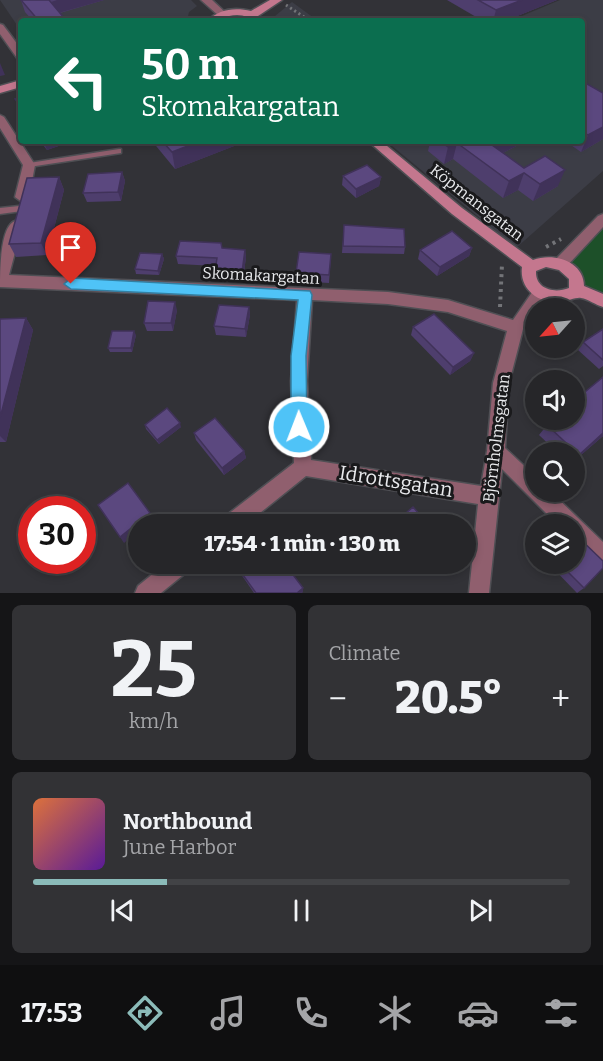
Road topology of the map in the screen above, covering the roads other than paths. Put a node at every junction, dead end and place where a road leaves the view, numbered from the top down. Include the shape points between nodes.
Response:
1 (206, 0) edge
2 (277, 0) edge
3 (215, 18) edge
4 (219, 18) edge
5 (255, 18) edge
6 (0, 27) edge
7 (18, 52) edge
8 (18, 84) edge
9 (0, 90) edge
10 (0, 119) edge
11 (378, 144) edge
12 (119, 151) dead end
13 (29, 165) junction
14 (19, 209) junction
15 (0, 211) edge
16 (603, 219) edge
17 (560, 264) junction
18 (531, 266) junction
19 (0, 280) edge
20 (576, 290) junction
21 (540, 292) junction
22 (305, 295) junction
23 (603, 301) edge
24 (516, 327) junction
25 (496, 451) junction
26 (303, 466) junction
27 (525, 479) edge
28 (488, 496) junction
29 (548, 502) edge
30 (244, 514) edge
31 (561, 514) edge
32 (585, 538) edge
33 (603, 556) edge
34 (169, 574) edge
35 (145, 593) edge
36 (479, 593) edge

1 - 3 street
2 - 5 street
4 - 5 street via 238,12
6 - 7 street
8 - 9 street
10 - 13 street
11 - 18 street, Köpmansgatan via 457,211
12 - 13 lane
13 - 14 street
14 - 15 lane
14 - 19 street
16 - 17 street
17 - 18 street via 544,261
17 - 20 street via 577,279
18 - 21 street via 529,279
19 - 22 street, Skomakargatan
20 - 21 street via 558,298
20 - 23 street
21 - 24 street, Björnholmsgatan
22 - 24 street, Skomakargatan via 388,298 448,306
22 - 26 street via 298,356
24 - 25 street, Björnholmsgatan via 501,383
25 - 27 street
25 - 28 street, Björnholmsgatan
26 - 28 street, Idrottsgatan
26 - 30 street
28 - 36 street, Björnholmsgatan
29 - 31 street
32 - 33 street
34 - 35 street

